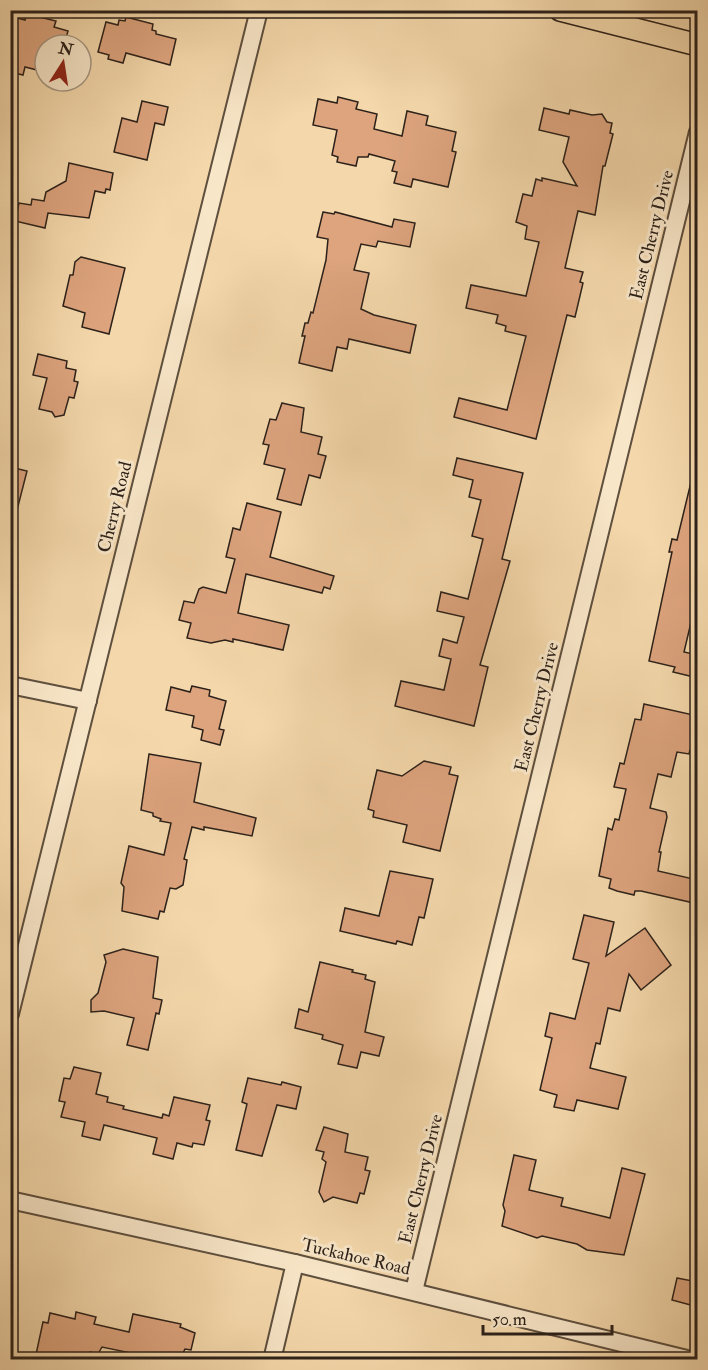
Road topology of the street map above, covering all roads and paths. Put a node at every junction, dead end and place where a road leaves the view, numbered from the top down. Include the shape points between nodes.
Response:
1 (259, 10) edge
2 (560, 10) edge
3 (698, 45) edge
4 (698, 132) edge
5 (10, 685) edge
6 (88, 701) junction
7 (10, 1014) edge
8 (10, 1200) edge
9 (295, 1263) junction
10 (414, 1291) junction
11 (272, 1359) edge
12 (691, 1359) edge

1 - 6 street, Cherry Road
2 - 3 main road
4 - 10 street, East Cherry Drive
5 - 6 street
6 - 7 street, Cherry Road
8 - 9 street, Tuckahoe Road
9 - 10 street, Tuckahoe Road
9 - 11 street
10 - 12 street, Tuckahoe Road

